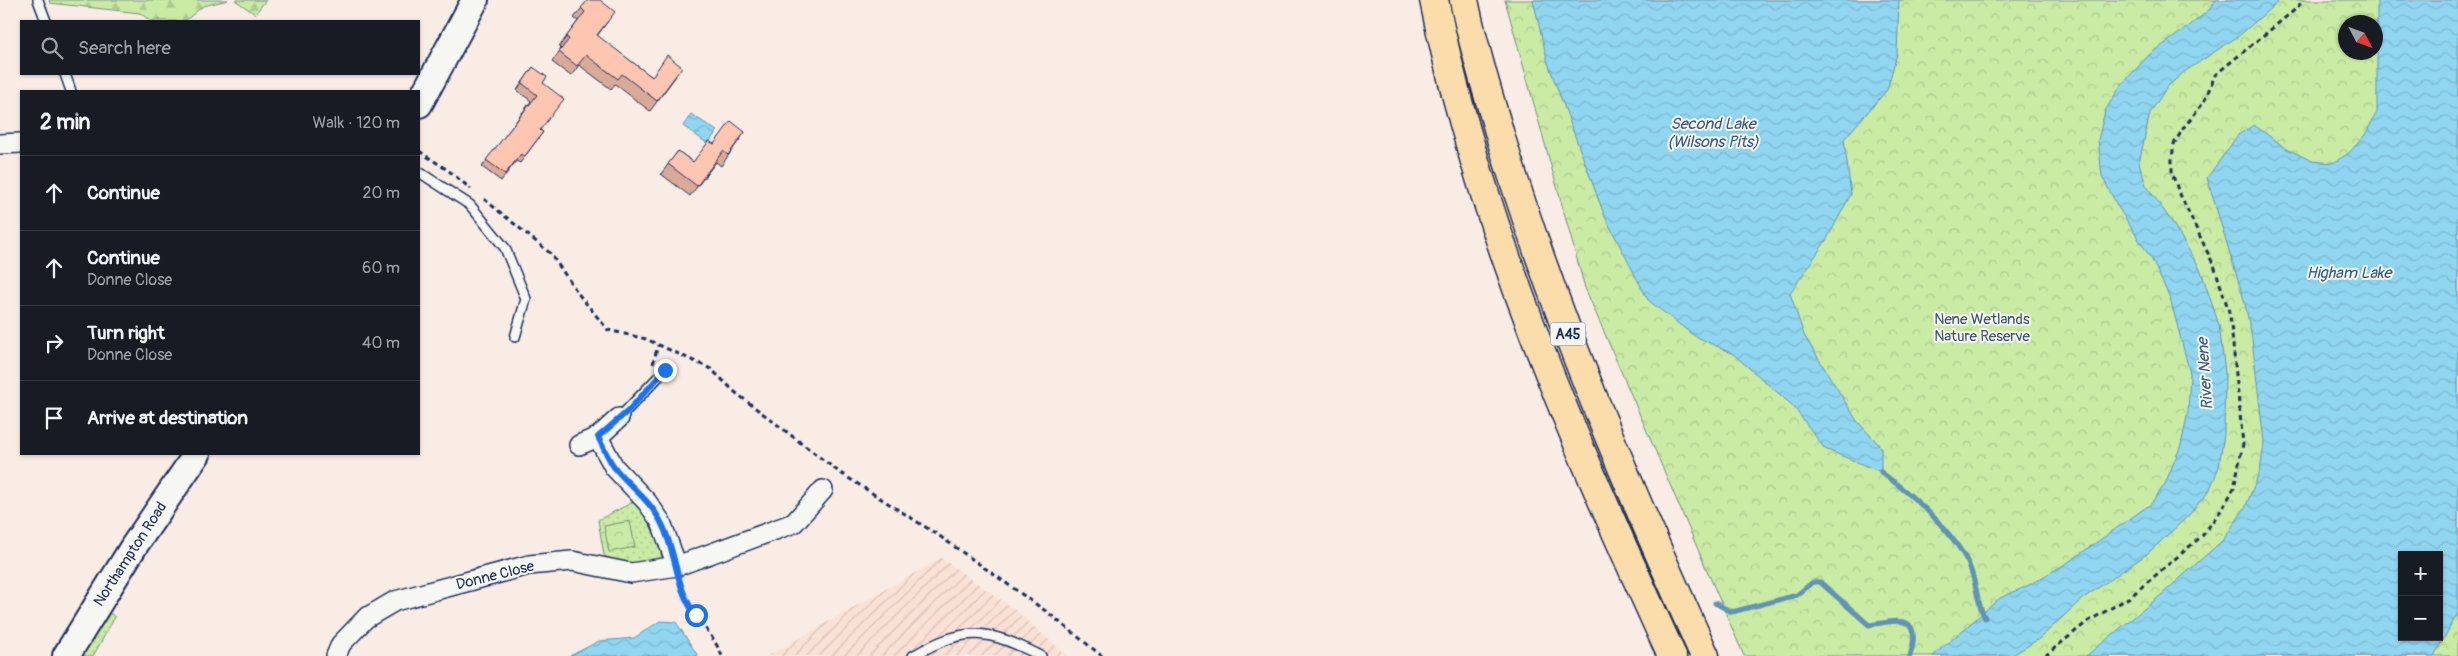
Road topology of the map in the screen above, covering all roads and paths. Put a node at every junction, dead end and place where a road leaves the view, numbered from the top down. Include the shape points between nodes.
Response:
1 (38, 0) edge
2 (475, 0) edge
3 (1434, 0) edge
4 (1464, 0) edge
5 (2304, 0) edge
6 (46, 20) edge
7 (65, 75) edge
8 (72, 90) edge
9 (420, 102) edge
10 (20, 142) edge
11 (0, 144) edge
12 (420, 152) edge
13 (420, 173) edge
14 (515, 337) dead end
15 (665, 370) dead end
16 (619, 418) joint
17 (598, 437) junction
18 (579, 445) dead end
19 (196, 455) edge
20 (823, 490) dead end
21 (677, 566) junction
22 (66, 656) edge
23 (336, 656) edge
24 (722, 656) edge
25 (913, 656) edge
26 (1041, 656) edge
27 (1102, 656) edge
28 (1672, 656) edge
29 (1705, 656) edge
30 (2045, 656) edge

1 - 6 lane
2 - 9 main road
3 - 28 highway, A45 via 1467,137 1544,364 1612,526
4 - 29 highway, A45 via 1470,34 1525,217 1595,405
5 - 30 path via 2215,75 2204,102 2174,144 2172,173 2215,268 2230,315 2244,444 2234,488 2202,536 2130,597 2087,622
7 - 8 lane
10 - 11 street
12 - 27 path via 449,171 550,254 608,330 646,339 711,369 736,393 839,472 938,535 1047,612
13 - 14 lane via 470,205 505,248 526,299
15 - 16 lane
16 - 17 street
17 - 18 street
17 - 21 street via 614,467 661,522
19 - 22 main road, Northampton Road via 134,546
20 - 21 street, Donne Close via 794,523
21 - 23 street, Donne Close via 631,574 572,561 530,565 395,601 366,618 341,644
21 - 24 path via 682,594 716,642
25 - 26 lane via 965,633 1002,638

